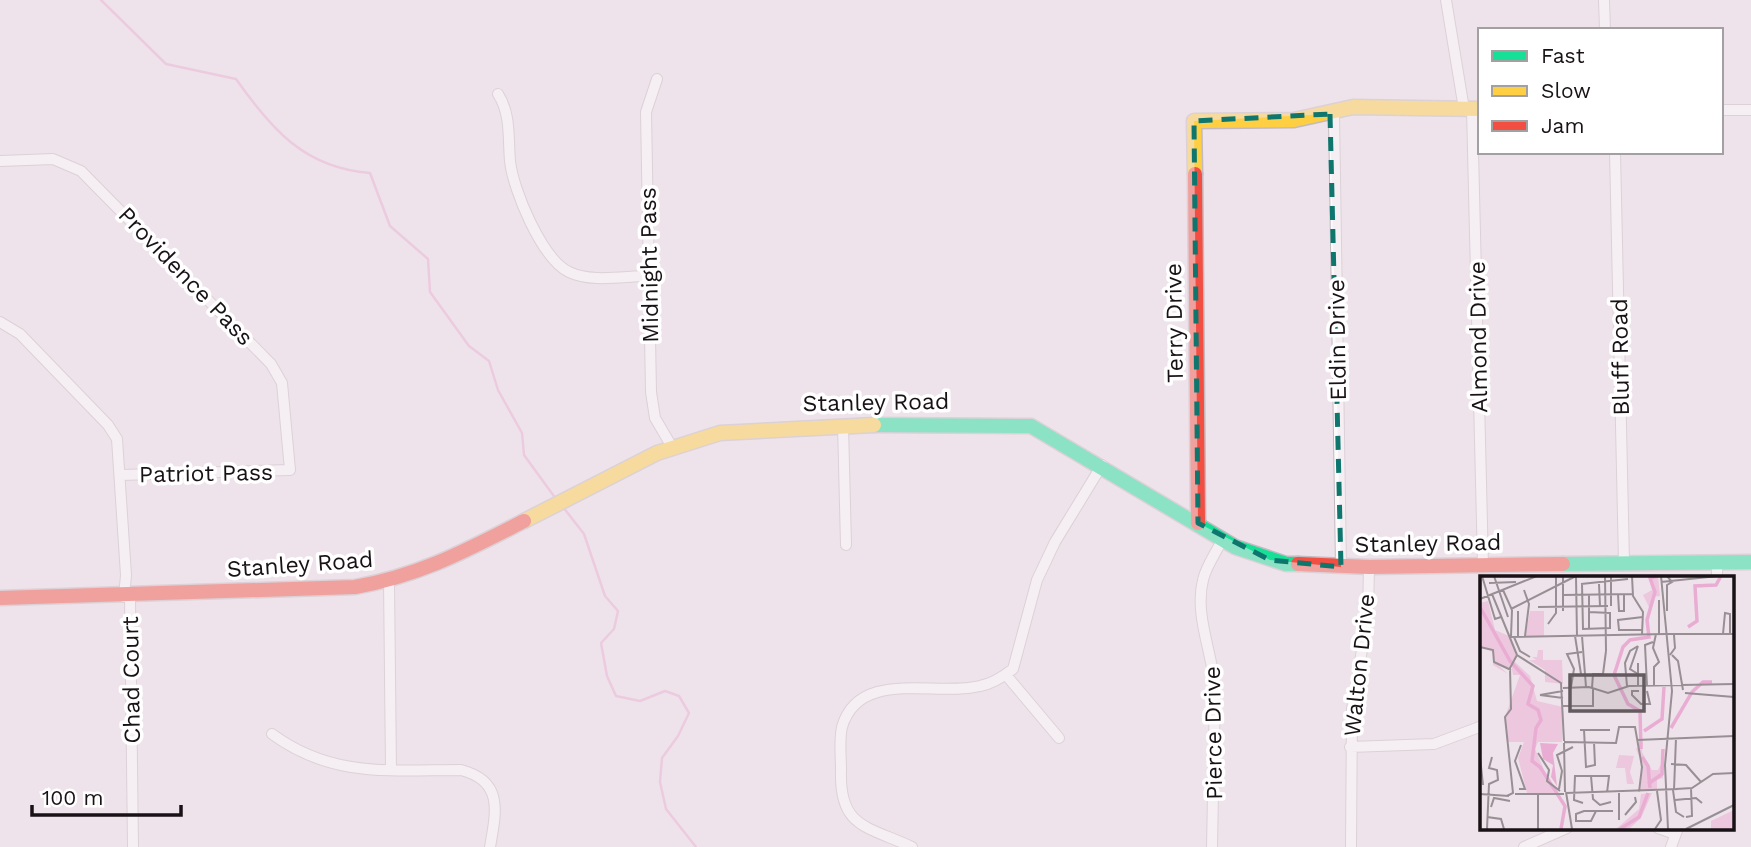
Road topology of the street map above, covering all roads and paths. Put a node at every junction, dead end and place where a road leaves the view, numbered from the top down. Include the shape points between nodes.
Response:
1 (1446, 0) edge
2 (1604, 0) edge
3 (1605, 28) edge
4 (657, 79) dead end
5 (498, 94) dead end
6 (1472, 109) edge
7 (1723, 110) edge
8 (1751, 110) edge
9 (1334, 112) junction
10 (1615, 154) edge
11 (0, 161) edge
12 (649, 276) junction
13 (0, 323) edge
14 (843, 425) junction
15 (672, 447) junction
16 (1102, 465) junction
17 (290, 471) joint
18 (121, 475) junction
19 (1198, 523) junction
20 (1222, 540) junction
21 (846, 545) dead end
22 (1624, 562) junction
23 (1751, 562) edge
24 (1483, 565) junction
25 (1341, 567) junction
26 (1368, 568) junction
27 (1717, 570) edge
28 (389, 581) junction
29 (127, 597) junction
30 (0, 598) edge
31 (1006, 675) junction
32 (1480, 727) edge
33 (272, 734) dead end
34 (1059, 738) dead end
35 (1350, 747) junction
36 (391, 770) junction
37 (1562, 830) edge
38 (1677, 831) edge
39 (133, 847) edge
40 (490, 847) edge
41 (912, 847) edge
42 (1212, 847) edge
43 (1351, 847) edge
44 (1524, 847) edge
45 (1671, 847) edge

1 - 6 street, Almond Drive
2 - 3 street
4 - 12 street, Midnight Pass via 646,112
5 - 12 street via 506,107 516,188 553,259 582,276
6 - 9 street via 1366,107
6 - 24 street, Almond Drive
7 - 8 street
9 - 19 street, Terry Drive via 1294,120 1194,121
9 - 25 street, Eldin Drive
10 - 22 street, Bluff Road
11 - 17 street, Providence Pass via 53,159 82,171 271,364 282,383
12 - 15 street, Midnight Pass via 652,405
13 - 18 street, Chad Court via 20,334 108,425 120,448
14 - 15 street, Stanley Road via 720,433
14 - 16 street, Stanley Road via 1031,426
14 - 21 street
15 - 28 street, Stanley Road via 435,565
16 - 19 street, Stanley Road
16 - 31 street via 1037,580 1020,650
17 - 18 street, Patriot Pass
18 - 29 street, Chad Court
19 - 20 street, Stanley Road
20 - 25 street, Stanley Road via 1270,560
20 - 42 street, Pierce Drive via 1201,592 1215,689
22 - 24 street, Stanley Road
22 - 27 street, Stanley Road
23 - 27 street, Stanley Road
24 - 26 street, Stanley Road
25 - 26 street, Stanley Road
26 - 35 street, Walton Drive via 1368,614 1354,687
28 - 29 street, Stanley Road via 355,587
28 - 36 street
29 - 30 street, Stanley Road
29 - 39 street, Chad Court
31 - 34 street
31 - 41 street via 979,687 874,693 851,709 842,729 844,806 863,826
32 - 35 street via 1434,744
33 - 36 street via 330,764
35 - 43 street, Walton Drive
36 - 40 street via 460,770 484,781 496,804
37 - 44 street
38 - 45 street

